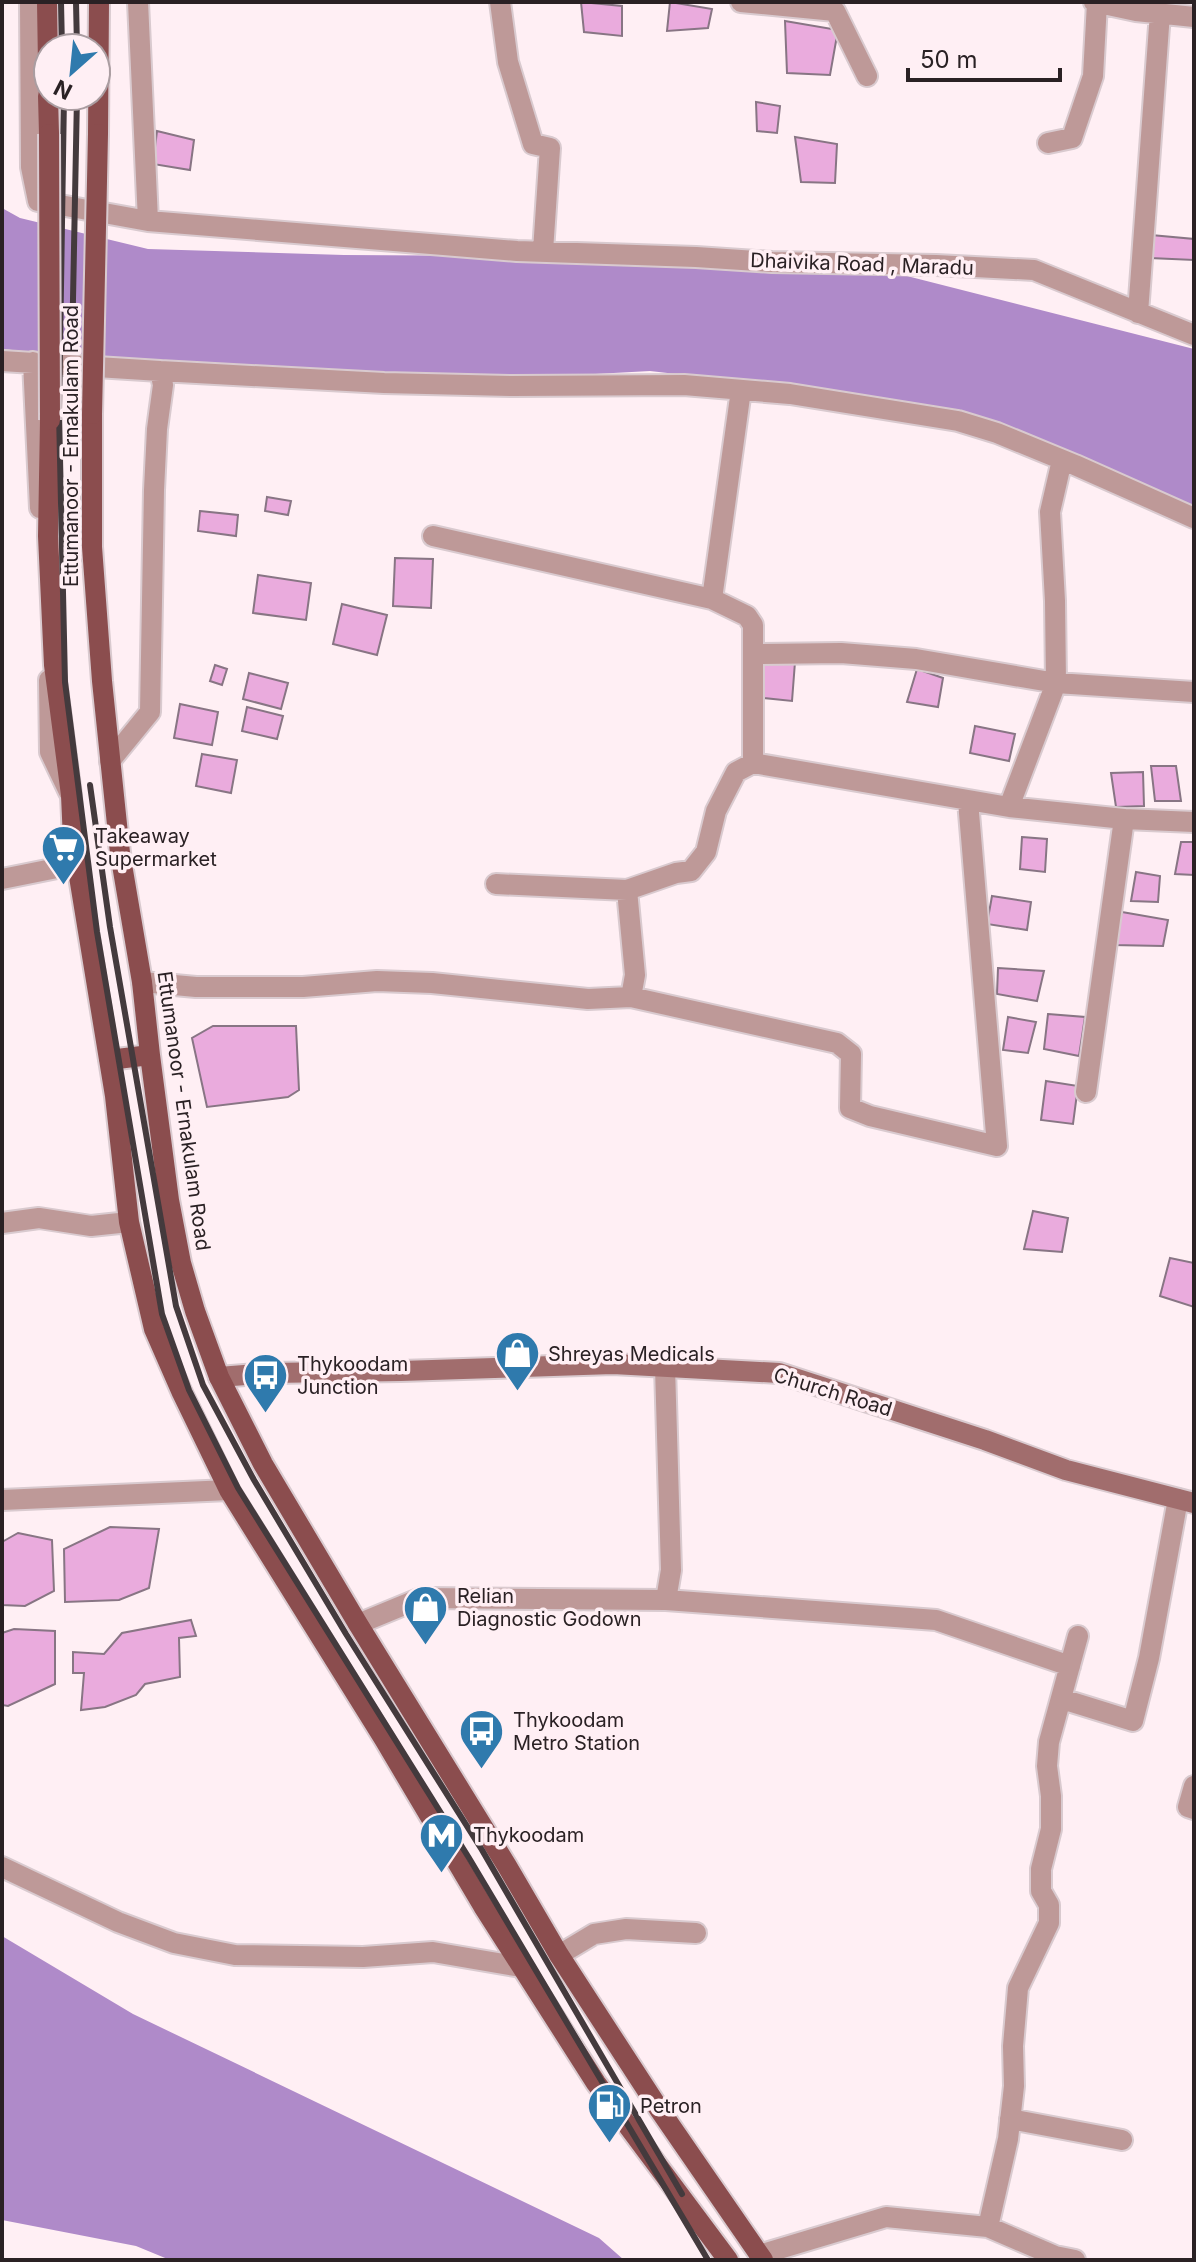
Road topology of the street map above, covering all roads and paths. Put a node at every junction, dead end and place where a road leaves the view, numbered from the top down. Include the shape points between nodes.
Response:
1 (30, 2) edge
2 (47, 2) edge
3 (99, 2) edge
4 (138, 2) edge
5 (500, 2) edge
6 (741, 2) edge
7 (1095, 2) edge
8 (836, 6) edge
9 (1137, 6) edge
10 (1160, 13) junction
11 (1194, 17) edge
12 (47, 32) edge
13 (867, 76) dead end
14 (48, 112) edge
15 (1048, 143) dead end
16 (148, 221) junction
17 (543, 251) junction
18 (1138, 313) junction
19 (1194, 335) edge
20 (2, 361) edge
21 (33, 362) junction
22 (160, 371) junction
23 (741, 390) junction
24 (1062, 460) junction
25 (1194, 518) edge
26 (433, 536) dead end
27 (712, 599) junction
28 (753, 654) junction
29 (1056, 683) junction
30 (1194, 692) edge
31 (110, 761) junction
32 (753, 763) junction
33 (71, 795) junction
34 (968, 801) junction
35 (1009, 807) junction
36 (1124, 819) junction
37 (1194, 822) edge
38 (77, 864) junction
39 (2, 879) edge
40 (496, 884) dead end
41 (627, 890) junction
42 (142, 982) junction
43 (631, 997) junction
44 (150, 1055) junction
45 (109, 1060) junction
46 (1086, 1092) dead end
47 (129, 1222) junction
48 (2, 1223) edge
49 (665, 1367) junction
50 (219, 1377) junction
51 (229, 1490) junction
52 (2, 1500) edge
53 (1186, 1501) edge
54 (666, 1600) junction
55 (358, 1624) junction
56 (1078, 1636) dead end
57 (1070, 1666) junction
58 (1062, 1699) junction
59 (1194, 1786) edge
60 (1194, 1809) edge
61 (2, 1867) edge
62 (696, 1933) dead end
63 (559, 1955) junction
64 (521, 1967) junction
65 (1010, 2119) junction
66 (1122, 2140) dead end
67 (988, 2227) junction
68 (761, 2258) edge
69 (728, 2260) edge
70 (1075, 2260) edge

1 - 16 street, Dhaivika Road , Maradu via 31,167 38,201
2 - 12 main road
3 - 31 main road, Ettumanoor - Ernakulam Road, bridge via 92,547
4 - 16 street
5 - 17 street via 508,62 533,144 550,148
6 - 8 street
7 - 9 street
7 - 15 street via 1093,76 1072,138
8 - 13 street
9 - 10 street
10 - 11 street
10 - 18 street
14 - 33 main road, bridge via 48,536 54,665
16 - 17 street, Dhaivika Road , Maradu
17 - 18 street, Dhaivika Road , Maradu via 1034,270
18 - 19 street, Dhaivika Road , Maradu
20 - 21 street
21 - 22 street
21 - 33 street via 50,752
22 - 23 street via 384,383
22 - 31 street via 150,712
23 - 24 street via 958,421
23 - 27 street
24 - 25 street
24 - 29 street via 1050,512
26 - 27 street
27 - 28 street via 747,616 753,625
28 - 29 street via 916,659
28 - 32 street
29 - 30 street
29 - 35 street
31 - 42 main road, Ettumanoor - Ernakulam Road
32 - 34 street
32 - 41 street via 736,772 716,811 706,852 691,871
33 - 38 main road
34 - 35 street
34 - 43 street via 997,1146 850,1108 851,1054 837,1043
35 - 36 street
36 - 37 street
36 - 46 street
38 - 39 street
38 - 45 main road
40 - 41 street
41 - 43 street via 635,975
42 - 43 street via 196,987 432,983 588,999
42 - 44 main road, Ettumanoor - Ernakulam Road
44 - 45 main road
44 - 50 main road, Ettumanoor - Ernakulam Road via 181,1263
45 - 47 main road
47 - 48 street via 91,1226 39,1218
47 - 51 main road via 154,1329
49 - 50 street, Church Road via 599,1364
49 - 53 street, Church Road via 779,1373 1066,1470
49 - 54 street via 671,1570
50 - 55 main road, Ettumanoor - Ernakulam Road via 263,1464
51 - 52 street
51 - 64 main road
53 - 58 street via 1133,1721
54 - 55 street via 421,1598
54 - 57 street via 936,1620
55 - 63 main road, Ettumanoor - Ernakulam Road
56 - 57 street
57 - 58 street
58 - 65 street via 1049,1742 1051,1829 1041,1869 1049,1923 1018,1988
59 - 60 street via 1188,1807
61 - 64 street via 118,1922 174,1943 235,1955 433,1952
62 - 63 street via 626,1929 594,1934
63 - 68 main road, Ettumanoor - Ernakulam Road
64 - 69 main road via 596,2083
65 - 66 street
65 - 67 street
67 - 68 street via 886,2217
67 - 70 street

